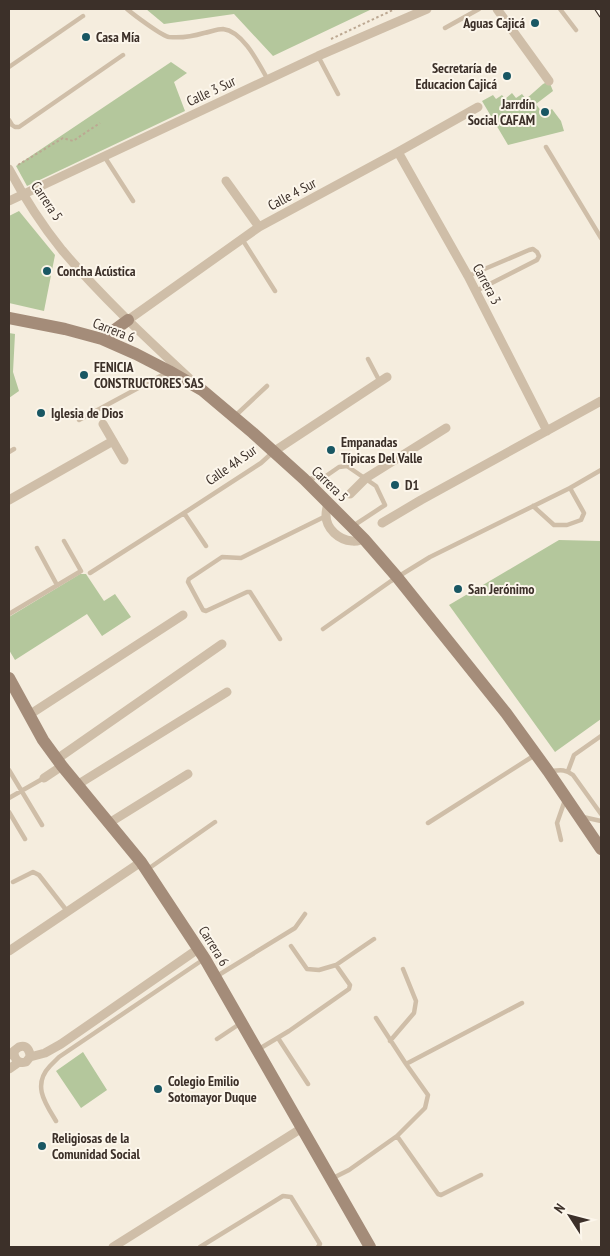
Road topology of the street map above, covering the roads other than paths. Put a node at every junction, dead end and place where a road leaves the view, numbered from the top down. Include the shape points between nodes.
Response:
1 (127, 9) edge
2 (427, 9) edge
3 (479, 9) edge
4 (497, 9) edge
5 (560, 9) edge
6 (83, 16) dead end
7 (445, 28) dead end
8 (576, 30) dead end
9 (124, 56) dead end
10 (318, 56) junction
11 (9, 67) edge
12 (268, 80) junction
13 (549, 81) dead end
14 (338, 94) dead end
15 (478, 107) dead end
16 (9, 120) edge
17 (546, 147) dead end
18 (398, 152) junction
19 (104, 156) junction
20 (9, 170) edge
21 (226, 181) dead end
22 (23, 194) junction
23 (9, 201) edge
24 (133, 202) dead end
25 (259, 227) junction
26 (601, 238) edge
27 (242, 239) junction
28 (468, 276) junction
29 (274, 291) dead end
30 (476, 291) junction
31 (9, 318) edge
32 (128, 320) junction
33 (102, 339) junction
34 (368, 359) dead end
35 (170, 371) junction
36 (383, 380) joint
37 (267, 386) dead end
38 (202, 390) junction
39 (601, 401) edge
40 (234, 417) junction
41 (79, 420) dead end
42 (103, 424) dead end
43 (446, 428) dead end
44 (547, 430) junction
45 (113, 441) junction
46 (14, 448) dead end
47 (9, 452) edge
48 (273, 452) junction
49 (124, 460) dead end
50 (601, 470) edge
51 (366, 478) junction
52 (304, 479) junction
53 (570, 488) junction
54 (350, 494) dead end
55 (9, 500) edge
56 (328, 503) junction
57 (533, 506) junction
58 (184, 513) junction
59 (326, 516) junction
60 (382, 523) dead end
61 (352, 526) junction
62 (364, 540) junction
63 (64, 541) dead end
64 (206, 546) dead end
65 (37, 548) dead end
66 (90, 573) dead end
67 (397, 577) junction
68 (57, 585) junction
69 (9, 614) edge
70 (183, 615) dead end
71 (323, 629) dead end
72 (280, 639) dead end
73 (222, 644) dead end
74 (11, 687) edge
75 (227, 692) dead end
76 (29, 715) junction
77 (601, 736) edge
78 (536, 754) junction
79 (59, 763) junction
80 (9, 770) edge
81 (548, 771) junction
82 (568, 771) junction
83 (188, 774) dead end
84 (44, 778) joint
85 (77, 785) junction
86 (21, 791) junction
87 (9, 798) edge
88 (566, 799) junction
89 (9, 812) edge
90 (601, 814) edge
91 (578, 816) junction
92 (601, 821) edge
93 (215, 822) dead end
94 (109, 823) junction
95 (428, 823) dead end
96 (42, 825) dead end
97 (25, 839) dead end
98 (561, 840) dead end
99 (601, 849) edge
100 (144, 866) junction
101 (13, 882) dead end
102 (67, 911) junction
103 (305, 914) dead end
104 (374, 940) dead end
105 (290, 946) dead end
106 (9, 951) edge
107 (202, 954) junction
108 (336, 965) junction
109 (403, 969) dead end
110 (216, 977) junction
111 (522, 1003) dead end
112 (376, 1018) dead end
113 (242, 1023) junction
114 (278, 1038) junction
115 (217, 1039) dead end
116 (390, 1041) junction
117 (258, 1050) junction
118 (12, 1054) edge
119 (30, 1057) junction
120 (20, 1062) junction
121 (406, 1064) junction
122 (9, 1069) edge
123 (308, 1084) dead end
124 (56, 1121) dead end
125 (302, 1128) junction
126 (397, 1136) junction
127 (481, 1175) dead end
128 (331, 1179) junction
129 (113, 1247) edge
130 (200, 1247) edge
131 (318, 1247) edge
132 (370, 1247) edge

1 - 12 lane via 167,37 222,29 232,32 256,58
2 - 10 street, Calle 3 Sur
3 - 7 lane
4 - 13 street
5 - 8 lane
6 - 11 lane
9 - 16 lane via 19,127 16,128
10 - 12 street, Calle 3 Sur
10 - 14 lane
12 - 19 street, Calle 3 Sur
15 - 18 street, Calle 4 Sur
17 - 26 lane
18 - 25 street, Calle 4 Sur
18 - 28 street, Carrera 3
19 - 22 street, Calle 3 Sur
19 - 24 lane
20 - 22 street, Carrera 5
21 - 25 street
22 - 23 street, Calle 3 Sur
22 - 32 street, Carrera 5 via 61,248
25 - 27 street, Calle 4 Sur
27 - 29 lane
27 - 32 street, Calle 4 Sur
28 - 30 street, Carrera 3
28 - 30 lane via 529,250 533,249 538,254 537,260
30 - 44 street, Carrera 3
31 - 33 main road, Carrera 6
32 - 33 main road
32 - 38 street, Carrera 5
33 - 35 main road, Carrera 6
34 - 36 lane
35 - 38 main road, Carrera 6
35 - 41 lane
36 - 48 street, Calle 4A Sur
37 - 40 lane
38 - 40 main road, Carrera 5
39 - 44 street
40 - 48 main road, Carrera 5
42 - 45 street
43 - 51 street
44 - 60 street
45 - 49 street
45 - 55 street
46 - 47 lane
48 - 52 main road, Carrera 5
48 - 58 lane, Calle 4A Sur
50 - 53 lane
51 - 52 lane via 347,466 339,467 326,476
51 - 54 street
51 - 61 lane via 376,486 385,505
52 - 56 main road, Carrera 5
53 - 57 lane
53 - 57 lane via 584,513 581,520 554,525
56 - 59 street
56 - 61 main road, Carrera 5
57 - 67 lane
58 - 64 lane
58 - 66 lane, Calle 4A Sur
59 - 62 street via 329,526 344,540
59 - 72 lane via 241,558 222,557 189,579 202,610 206,611 250,592
61 - 62 main road, Carrera 5
62 - 67 main road, Carrera 5
63 - 68 lane via 81,571
65 - 68 lane
67 - 71 lane
67 - 78 main road, Carrera 5
68 - 69 lane
70 - 76 street
73 - 79 street
74 - 76 main road, Carrera 6
75 - 85 street
76 - 79 main road, Carrera 6
77 - 82 lane via 574,755
78 - 81 main road, Carrera 5
78 - 95 lane
79 - 84 street
79 - 85 main road, Carrera 6
80 - 86 lane
81 - 82 lane
81 - 88 main road, Carrera 5
82 - 90 lane
83 - 94 street
84 - 86 lane
85 - 94 main road, Carrera 6
86 - 87 lane
86 - 96 lane
88 - 91 main road, Carrera 5
88 - 98 lane via 557,823
89 - 97 lane
91 - 92 lane
91 - 99 main road, Carrera 5
93 - 100 lane
94 - 100 main road, Carrera 6
100 - 102 street
100 - 107 main road, Carrera 6
101 - 102 lane via 33,872 39,875
102 - 106 street
103 - 110 lane via 295,928
104 - 108 lane
105 - 108 lane via 307,968 319,970
107 - 110 main road, Carrera 6
107 - 119 street via 61,1044
107 - 124 lane via 49,1067 41,1093
108 - 114 lane via 350,985 349,989
109 - 116 lane via 416,1001 414,1013
110 - 113 main road, Carrera 6
111 - 121 lane
112 - 116 lane
113 - 115 lane
113 - 117 main road, Carrera 6
114 - 117 lane
114 - 123 lane
116 - 121 lane
117 - 125 main road, Carrera 6
118 - 119 street via 18,1047 26,1047
118 - 120 street
119 - 120 street via 26,1062
120 - 122 street
121 - 126 lane via 428,1095 425,1108
125 - 128 main road, Carrera 6
125 - 129 street
126 - 127 lane via 438,1194
126 - 128 lane
128 - 132 main road, Carrera 6
130 - 131 lane via 283,1196 291,1197 320,1244

